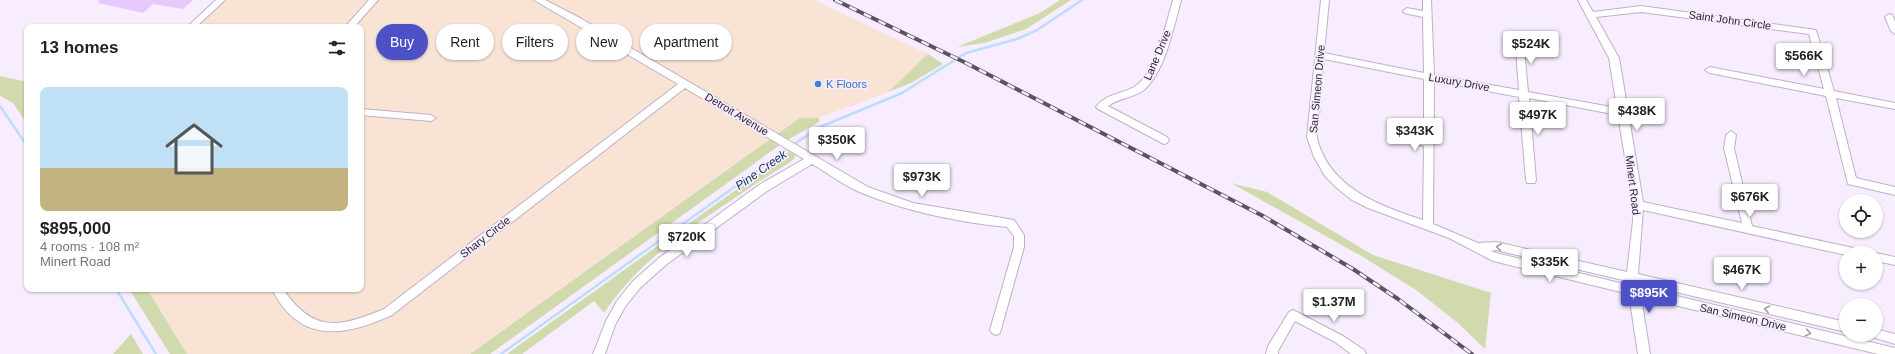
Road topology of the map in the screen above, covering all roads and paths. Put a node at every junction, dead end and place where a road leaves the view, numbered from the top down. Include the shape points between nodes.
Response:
1 (221, 0) edge
2 (374, 0) edge
3 (538, 0) edge
4 (1177, 0) edge
5 (1325, 0) edge
6 (1426, 0) edge
7 (1582, 0) edge
8 (1407, 11) dead end
9 (1427, 14) junction
10 (1589, 15) junction
11 (1889, 17) dead end
12 (194, 24) edge
13 (352, 24) edge
14 (1895, 31) edge
15 (1519, 38) dead end
16 (1319, 55) junction
17 (1710, 70) dead end
18 (1429, 77) junction
19 (685, 83) junction
20 (1830, 92) junction
21 (1523, 94) junction
22 (1895, 106) edge
23 (364, 112) edge
24 (1623, 112) junction
25 (431, 118) dead end
26 (1731, 136) dead end
27 (1164, 140) dead end
28 (1407, 140) dead end
29 (1429, 144) junction
30 (812, 159) junction
31 (1531, 180) dead end
32 (1895, 191) edge
33 (1638, 205) junction
34 (1428, 226) junction
35 (1748, 229) junction
36 (1478, 247) junction
37 (1839, 249) edge
38 (1883, 258) edge
39 (1895, 261) edge
40 (1632, 277) junction
41 (279, 292) edge
42 (1634, 292) junction
43 (1839, 325) edge
44 (996, 330) dead end
45 (1883, 336) edge
46 (1895, 339) edge
47 (1895, 353) edge
48 (599, 354) edge
49 (1272, 354) edge
50 (1360, 354) edge
51 (1644, 354) edge

1 - 12 street
2 - 13 street
3 - 19 street, Detroit Avenue
4 - 27 street, Lane Drive via 1149,79 1140,88 1109,99 1101,107
5 - 16 street, San Simeon Drive
6 - 9 street
7 - 10 street, Minert Road
8 - 9 street
9 - 18 street
10 - 20 street, Saint John Circle via 1641,9 1813,32
10 - 24 street, Minert Road via 1614,58
11 - 14 street
15 - 21 street
16 - 18 street, Luxury Drive
16 - 34 street, San Simeon Drive via 1312,137 1316,152 1325,168 1341,186 1364,203
17 - 20 street
18 - 21 street, Luxury Drive
18 - 29 street
19 - 30 street, Detroit Avenue
19 - 41 street, Shary Circle via 388,312 366,322 339,327 317,326 296,314
20 - 22 street
20 - 32 street, Saint John Circle via 1852,181
21 - 24 street, Luxury Drive
21 - 31 street
23 - 25 street
24 - 33 street, Minert Road
26 - 35 street via 1728,148
28 - 29 street
29 - 34 street
30 - 44 street, Detroit Avenue via 864,190 913,208 1010,223 1019,235 1019,247
30 - 48 street via 763,188 663,261 636,285 610,324
33 - 35 street
33 - 40 street, Minert Road
34 - 36 street, San Simeon Drive
35 - 37 street
40 -> 36 street, San Simeon Drive via 1496,246
36 - 42 street, San Simeon Drive via 1493,257
38 - 39 street
40 - 42 street, Minert Road
43 -> 40 street, San Simeon Drive
42 -> 47 street, San Simeon Drive
42 - 51 street, Minert Road
45 - 46 street
49 - 50 street via 1293,315 1339,339

